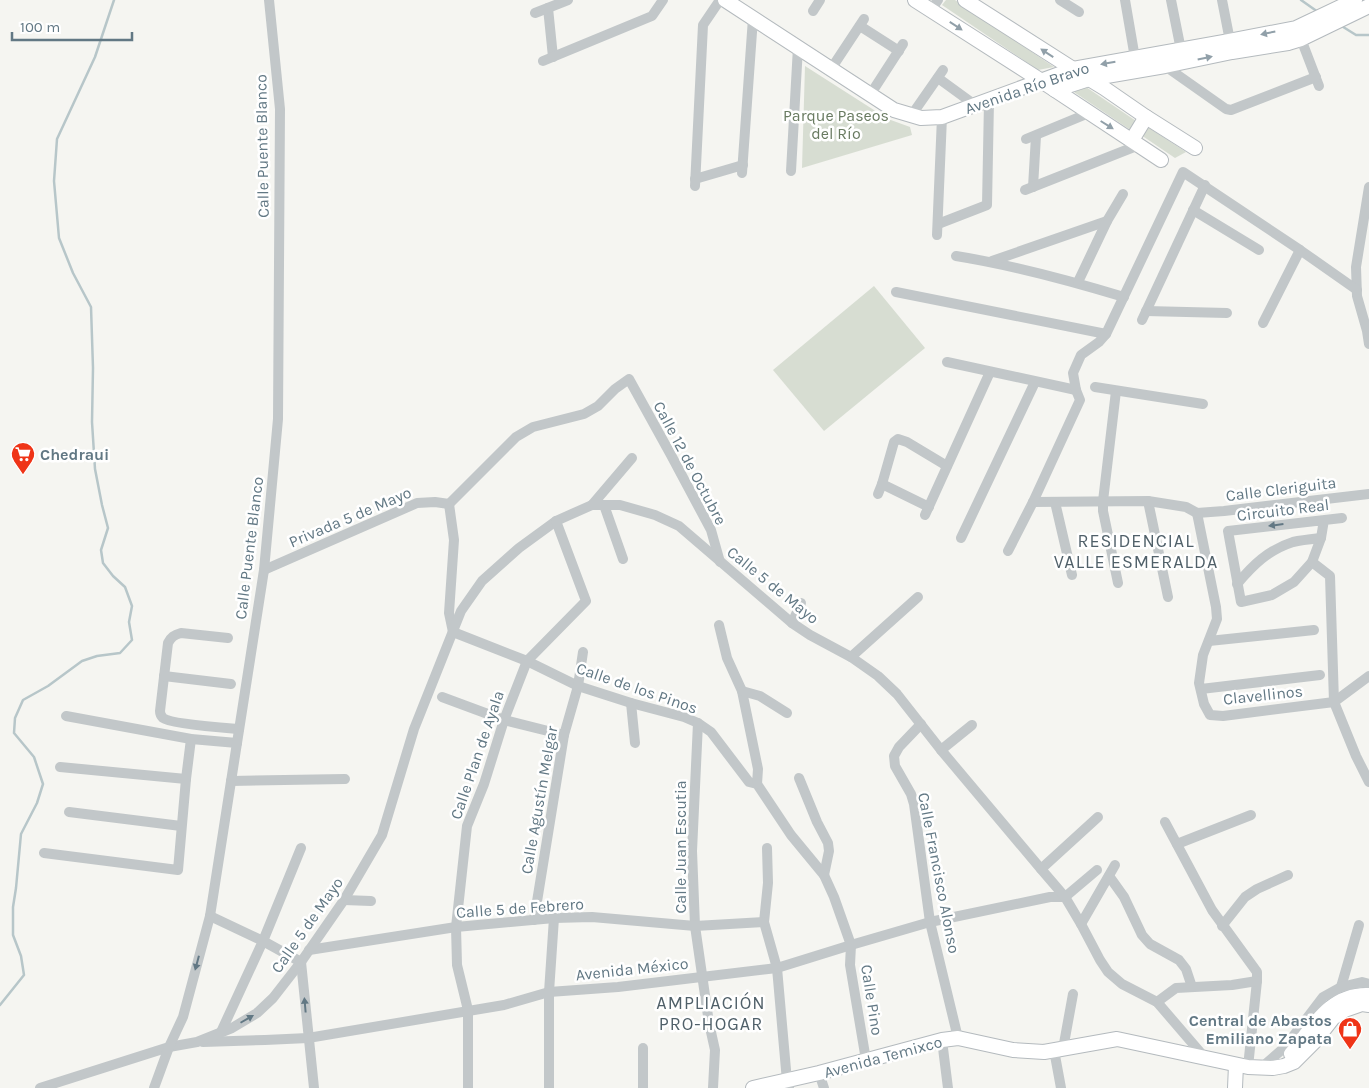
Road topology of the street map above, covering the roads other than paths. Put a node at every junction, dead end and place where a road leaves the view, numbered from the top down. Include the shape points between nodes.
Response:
1 (269, 0) edge
2 (568, 0) edge
3 (663, 0) edge
4 (720, 0) edge
5 (725, 0) edge
6 (820, 0) edge
7 (915, 0) edge
8 (965, 0) edge
9 (1060, 0) edge
10 (1125, 0) edge
11 (1172, 0) edge
12 (1222, 0) edge
13 (1355, 0) edge
14 (935, 5) edge
15 (1369, 6) edge
16 (548, 8) junction
17 (813, 11) dead end
18 (1344, 11) junction
19 (1079, 12) dead end
20 (535, 13) dead end
21 (753, 18) junction
22 (1320, 23) junction
23 (1301, 38) junction
24 (798, 47) junction
25 (1231, 47) junction
26 (1181, 50) junction
27 (1135, 58) junction
28 (1166, 66) junction
29 (831, 69) junction
30 (1073, 69) junction
31 (1089, 79) junction
32 (1040, 80) junction
33 (1055, 90) junction
34 (870, 94) junction
35 (989, 101) junction
36 (975, 105) junction
37 (1089, 114) junction
38 (911, 116) junction
39 (942, 117) junction
40 (1146, 117) junction
41 (1136, 143) junction
42 (1195, 148) dead end
43 (1161, 160) dead end
44 (791, 171) dead end
45 (1205, 185) junction
46 (1369, 187) edge
47 (1123, 194) dead end
48 (1193, 210) junction
49 (1107, 221) junction
50 (938, 224) junction
51 (937, 236) dead end
52 (1259, 250) dead end
53 (1300, 250) junction
54 (956, 256) dead end
55 (992, 262) junction
56 (1078, 282) junction
57 (1357, 290) junction
58 (896, 292) dead end
59 (1124, 297) junction
60 (1227, 313) dead end
61 (1263, 323) dead end
62 (1106, 334) junction
63 (1369, 344) edge
64 (947, 362) dead end
65 (990, 372) junction
66 (1035, 382) junction
67 (1095, 387) dead end
68 (1076, 390) junction
69 (1116, 391) junction
70 (1203, 404) dead end
71 (632, 458) dead end
72 (948, 466) junction
73 (1369, 494) edge
74 (1148, 500) junction
75 (1103, 501) junction
76 (1033, 502) junction
77 (1055, 502) junction
78 (449, 504) junction
79 (592, 505) junction
80 (604, 505) junction
81 (1197, 513) junction
82 (1342, 518) dead end
83 (1324, 520) junction
84 (556, 521) junction
85 (961, 538) dead end
86 (1321, 538) junction
87 (1008, 551) dead end
88 (623, 559) dead end
89 (720, 562) junction
90 (1312, 562) junction
91 (264, 570) junction
92 (1072, 575) dead end
93 (1118, 583) dead end
94 (1237, 584) junction
95 (918, 597) dead end
96 (1168, 597) dead end
97 (801, 604) dead end
98 (792, 623) junction
99 (719, 625) dead end
100 (1314, 630) dead end
101 (453, 632) junction
102 (228, 638) dead end
103 (1208, 641) junction
104 (583, 652) dead end
105 (851, 657) junction
106 (527, 662) junction
107 (1320, 675) dead end
108 (164, 676) junction
109 (1369, 676) edge
110 (231, 684) dead end
111 (578, 686) junction
112 (1201, 690) junction
113 (742, 691) junction
114 (442, 697) dead end
115 (1334, 702) junction
116 (631, 703) junction
117 (787, 712) dead end
118 (66, 716) dead end
119 (504, 720) junction
120 (698, 723) junction
121 (921, 724) junction
122 (972, 726) dead end
123 (239, 729) junction
124 (564, 735) junction
125 (191, 738) junction
126 (237, 742) junction
127 (635, 742) dead end
128 (941, 750) junction
129 (60, 767) dead end
130 (799, 778) dead end
131 (186, 779) junction
132 (345, 779) dead end
133 (1368, 779) edge
134 (231, 781) junction
135 (757, 784) junction
136 (69, 812) dead end
137 (1250, 816) dead end
138 (1098, 817) dead end
139 (1165, 822) dead end
140 (182, 826) junction
141 (1177, 844) junction
142 (301, 848) dead end
143 (767, 848) dead end
144 (44, 854) dead end
145 (1115, 865) dead end
146 (1041, 869) junction
147 (1097, 870) dead end
148 (824, 875) junction
149 (1288, 875) dead end
150 (1109, 876) junction
151 (1065, 897) junction
152 (344, 900) junction
153 (372, 901) dead end
154 (210, 916) junction
155 (554, 918) junction
156 (534, 920) junction
157 (764, 922) junction
158 (930, 922) junction
159 (1081, 924) junction
160 (1359, 925) dead end
161 (695, 926) junction
162 (1222, 926) junction
163 (456, 927) junction
164 (263, 941) junction
165 (851, 944) junction
166 (309, 950) junction
167 (301, 962) junction
168 (778, 968) junction
169 (703, 977) junction
170 (1257, 981) junction
171 (1369, 984) edge
172 (1192, 986) junction
173 (1341, 987) junction
174 (549, 992) junction
175 (1073, 994) dead end
176 (1369, 995) edge
177 (1157, 1002) junction
178 (1369, 1005) edge
179 (468, 1010) junction
180 (221, 1032) junction
181 (308, 1038) junction
182 (958, 1038) junction
183 (942, 1040) junction
184 (197, 1042) junction
185 (169, 1047) junction
186 (643, 1048) dead end
187 (1059, 1050) junction
188 (1206, 1059) junction
189 (866, 1060) junction
190 (1255, 1067) junction
191 (819, 1074) junction
192 (788, 1084) edge
193 (40, 1088) edge
194 (154, 1088) edge
195 (314, 1088) edge
196 (468, 1088) edge
197 (549, 1088) edge
198 (643, 1088) edge
199 (713, 1088) edge
200 (753, 1088) edge
201 (824, 1088) edge
202 (948, 1088) edge
203 (1061, 1088) edge
204 (1235, 1088) edge

1 - 91 street, Calle Puente Blanco via 280,109 278,410
2 - 16 street
3 - 16 street via 652,16 548,59
4 - 21 street via 703,25 695,183 742,169
5 - 21 street, Avenida Río Bravo
6 - 17 street
7 - 14 street
30 -> 8 street
9 - 19 street
10 - 27 street
11 - 26 street
12 - 25 street
13 - 18 street, Avenida Río Bravo
14 -> 32 street
15 - 18 street, Avenida Río Bravo
16 - 20 street
18 - 22 street, Avenida Río Bravo
21 - 24 street, Avenida Río Bravo
22 - 23 street, Avenida Río Bravo
22 -> 25 street, Avenida Río Bravo
23 - 25 street, Avenida Río Bravo via 1288,43
23 - 28 street via 1318,81 1231,110
24 - 29 street, Avenida Río Bravo
24 - 44 street
25 - 26 street, Avenida Río Bravo
28 -> 25 street, Avenida Río Bravo
26 - 27 street, Avenida Río Bravo
27 -> 30 street, Avenida Río Bravo
28 - 31 street, Avenida Río Bravo
29 - 34 street, Avenida Río Bravo
29 - 34 street via 862,23 901,48
30 - 31 street
30 - 32 street, Avenida Río Bravo
31 - 33 street, Avenida Río Bravo
31 - 40 street
32 - 33 street
32 - 35 street, Avenida Río Bravo
33 - 37 street
34 - 38 street, Avenida Río Bravo via 894,110
35 - 36 street, Avenida Río Bravo
35 - 50 street via 987,205
36 - 38 street via 940,74
36 - 39 street, Avenida Río Bravo
37 -> 41 street
37 - 41 street via 1031,138 1029,188
38 - 39 street, Avenida Río Bravo
39 - 50 street
40 - 41 street
40 - 42 street
41 - 43 street
45 - 48 street
45 - 53 street
45 - 59 street via 1183,172
46 - 57 street via 1356,267
47 - 49 street
48 - 52 street
48 - 60 street via 1144,316
49 - 55 street
49 - 56 street
50 - 51 street
53 - 57 street
53 - 61 street
54 - 55 street
55 - 56 street
56 - 59 street
57 - 63 street
58 - 62 street
59 - 62 street
62 - 68 street via 1081,355 1073,373
64 - 65 street
65 - 66 street
65 - 72 street
66 - 68 street
66 - 85 street
67 - 69 street
68 - 76 street via 1080,400
69 - 70 street
69 - 75 street
71 - 79 street
72 - 72 street via 927,511 880,489 894,442 898,439
73 - 81 street, Calle Cleriguita
74 - 75 street
74 - 81 street via 1186,507
74 - 96 street
75 - 77 street
75 - 93 street
76 - 77 street
76 - 87 street
77 - 92 street
78 - 89 street, Calle 12 de Octubre via 516,437 533,427 584,414 629,379 711,530
78 - 91 street, Privada 5 de Mayo via 417,504
78 - 101 street via 454,540 449,613
79 - 80 street, Calle 5 de Mayo
79 - 84 street, Calle 5 de Mayo
80 - 88 street
80 - 89 street, Calle 5 de Mayo via 655,515 679,526
81 - 103 street, Clavellinos via 1216,607 1217,619
82 - 83 street, Circuito Real
83 - 86 street
83 -> 94 street, Circuito Real via 1228,531
84 - 101 street, Calle 5 de Mayo via 482,581 461,611
84 - 106 street, Calle Plan de Ayala via 586,601
86 - 90 street
86 - 94 street via 1278,548 1253,564
89 - 98 street, Calle 5 de Mayo
90 - 94 street via 1294,582 1272,595 1241,602
90 - 115 street via 1330,576
91 - 123 street, Calle Puente Blanco
95 - 105 street
97 - 98 street
98 - 105 street, Calle 5 de Mayo
99 - 113 street via 727,658
100 - 103 street
101 - 106 street, Calle de los Pinos
101 - 152 street, Calle 5 de Mayo via 414,729 382,835
102 - 108 street via 176,634 168,643
103 - 112 street, Clavellinos via 1203,654
104 - 111 street, Calle Agustín Melgar
105 - 121 street, Calle 5 de Mayo via 897,694
106 - 111 street, Calle de los Pinos
106 - 119 street, Calle Plan de Ayala
107 - 112 street
108 - 110 street
108 - 123 street via 160,711 163,718 193,725
109 - 115 street, Clavellinos
111 - 116 street, Calle de los Pinos
111 - 124 street, Calle Agustín Melgar
112 - 115 street, Clavellinos via 1210,715
113 - 117 street via 760,696
113 - 135 street via 758,769
114 - 119 street
115 - 133 street
116 - 120 street, Calle de los Pinos
116 - 127 street
118 - 125 street
119 - 124 street
119 - 163 street, Calle Plan de Ayala via 467,826
120 - 135 street, Calle de los Pinos via 711,732 749,782
120 - 161 street, Calle Juan Escutia via 692,851
121 - 128 street, Calle 5 de Mayo
121 - 158 street, Calle Francisco Alonso via 894,756 895,766 914,804
122 - 128 street
123 - 126 street, Calle Puente Blanco
124 - 156 street, Calle Agustín Melgar
125 - 126 street
125 - 131 street
126 - 134 street, Calle Puente Blanco
128 - 146 street, Calle 5 de Mayo
129 - 131 street
130 - 148 street via 828,843
131 - 140 street
132 - 134 street
134 - 154 street, Calle Puente Blanco
135 - 148 street, Calle de los Pinos via 791,835
136 - 140 street
137 - 141 street
138 - 146 street
139 - 141 street
140 - 144 street via 178,870
141 - 162 street
142 - 164 street
143 - 157 street
145 - 150 street
146 - 151 street, Calle 5 de Mayo
147 - 151 street
148 - 165 street, Calle de los Pinos
149 - 162 street via 1245,897
150 - 159 street
150 - 172 street via 1124,897 1142,936 1179,960
151 - 158 street, Avenida México via 1050,897
151 - 159 street, Calle 5 de Mayo
152 - 153 street
152 - 166 street, Calle 5 de Mayo
154 - 164 street
154 -> 185 street, Calle Puente Blanco via 183,1017
155 - 156 street, Calle 5 de Febrero
155 - 161 street, Calle 5 de Febrero via 592,917
155 - 174 street
156 - 163 street, Calle 5 de Febrero
157 - 161 street, Calle 5 de Febrero
157 - 168 street
158 - 165 street, Avenida México
158 - 182 street, Calle Francisco Alonso
159 - 177 street, Calle 5 de Mayo via 1108,972 1122,984
160 - 173 street
161 - 169 street, Calle Juan Escutia
162 - 170 street via 1256,972
163 - 166 street, Calle 5 de Febrero
163 - 179 street, Calle Plan de Ayala via 457,965
164 - 167 street
164 - 180 street
165 - 168 street, Avenida México
165 - 189 street, Calle Pino via 850,965
166 - 167 street, Calle 5 de Mayo
180 -> 167 street, Calle 5 de Mayo via 257,1013
181 -> 167 street
168 - 169 street, Avenida México
168 - 192 street
169 - 174 street, Avenida México
169 - 199 street, Calle Juan Escutia via 716,1050
170 - 172 street
170 - 190 street
171 - 173 street via 1362,982
172 - 177 street via 1176,988
173 - 190 street via 1323,997 1285,1047
174 - 179 street, Avenida México via 504,1005
174 - 197 street
175 - 187 street
176 - 190 street via 1345,998 1325,1012 1290,1055
177 - 188 street, Calle 5 de Mayo
178 - 190 street via 1345,1010 1333,1018 1294,1062 1284,1066
179 - 181 street, Avenida México
179 - 196 street, Calle Plan de Ayala
180 - 184 street, Calle 5 de Mayo
181 - 184 street, Avenida México
181 - 195 street
182 - 183 street, Avenida Temixco
182 - 187 street, Avenida Temixco via 1013,1050
183 - 189 street, Avenida Temixco
183 - 202 street
184 - 185 street, Calle 5 de Mayo
185 - 193 street, Calle 5 de Mayo
185 - 194 street, Calle Puente Blanco
186 - 198 street
187 - 188 street, Avenida Temixco via 1117,1039
187 - 203 street
188 - 190 street, Avenida Temixco
189 - 191 street, Avenida Temixco
190 - 204 street
191 - 192 street, Avenida Temixco
191 - 201 street
192 - 200 street, Avenida Temixco

